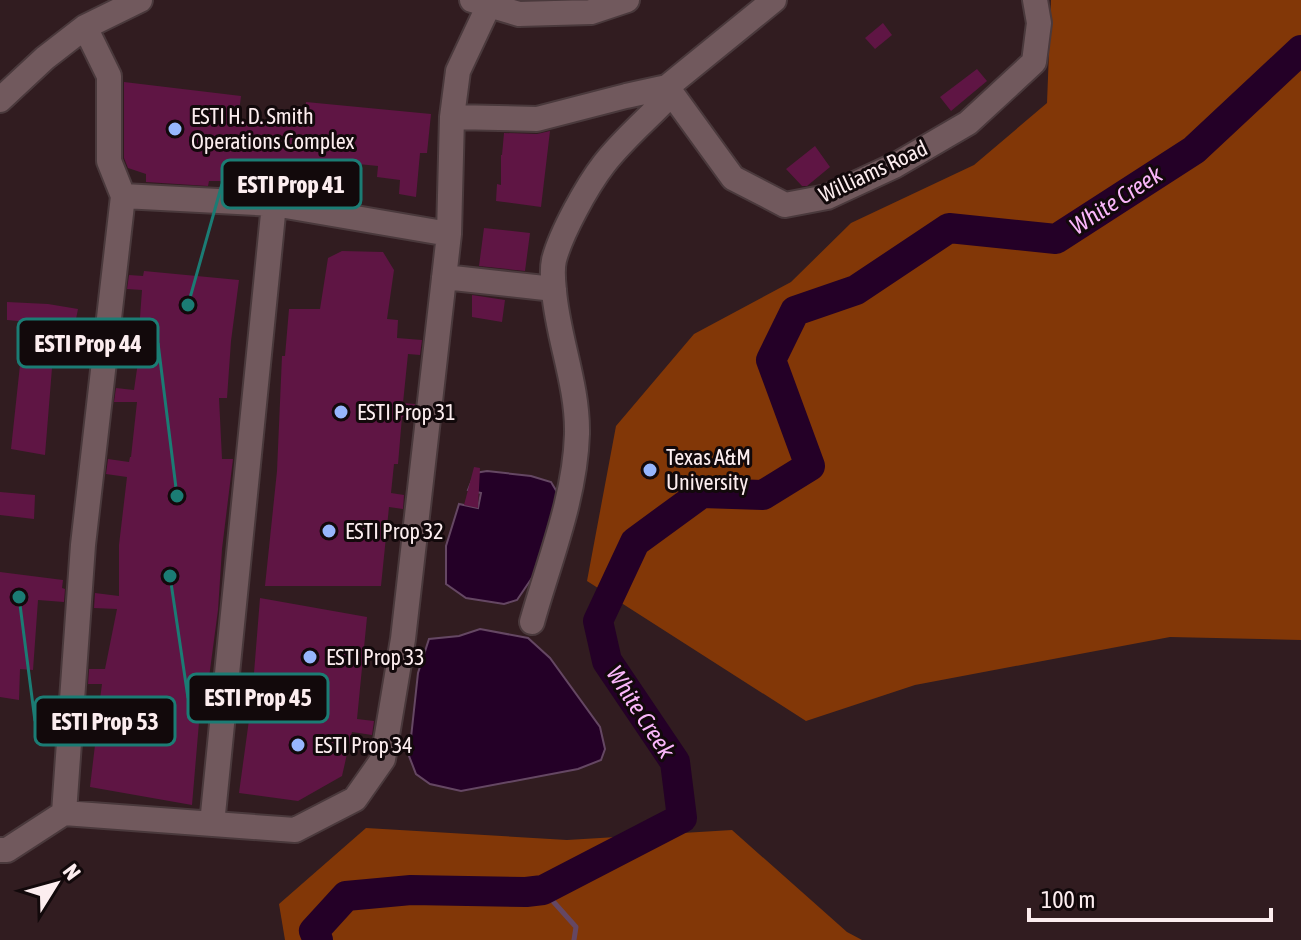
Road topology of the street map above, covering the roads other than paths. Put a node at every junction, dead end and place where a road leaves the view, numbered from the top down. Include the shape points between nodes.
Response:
1 (140, 0) edge
2 (627, 0) edge
3 (774, 0) edge
4 (1035, 0) edge
5 (480, 2) edge
6 (85, 27) junction
7 (669, 90) junction
8 (0, 100) edge
9 (452, 117) junction
10 (123, 196) junction
11 (274, 204) junction
12 (449, 234) junction
13 (444, 277) junction
14 (554, 289) junction
15 (532, 622) dead end
16 (64, 813) junction
17 (212, 824) junction
18 (0, 850) edge

1 - 6 street
2 - 5 street via 591,12 519,14
3 - 7 street
4 - 7 street, Williams Road via 1039,23 1034,62 968,123 827,197 785,205 733,178
5 - 9 street via 458,71
6 - 8 street
6 - 10 street via 109,76 109,161
7 - 9 street via 537,119
7 - 14 street via 582,197 554,262
9 - 12 street
10 - 11 street
10 - 16 street via 83,545
11 - 12 street
11 - 17 street
12 - 13 street
13 - 14 street
13 - 17 street via 403,639 383,759 355,799 295,830
14 - 15 street via 571,373 575,462
16 - 17 street
16 - 18 street

